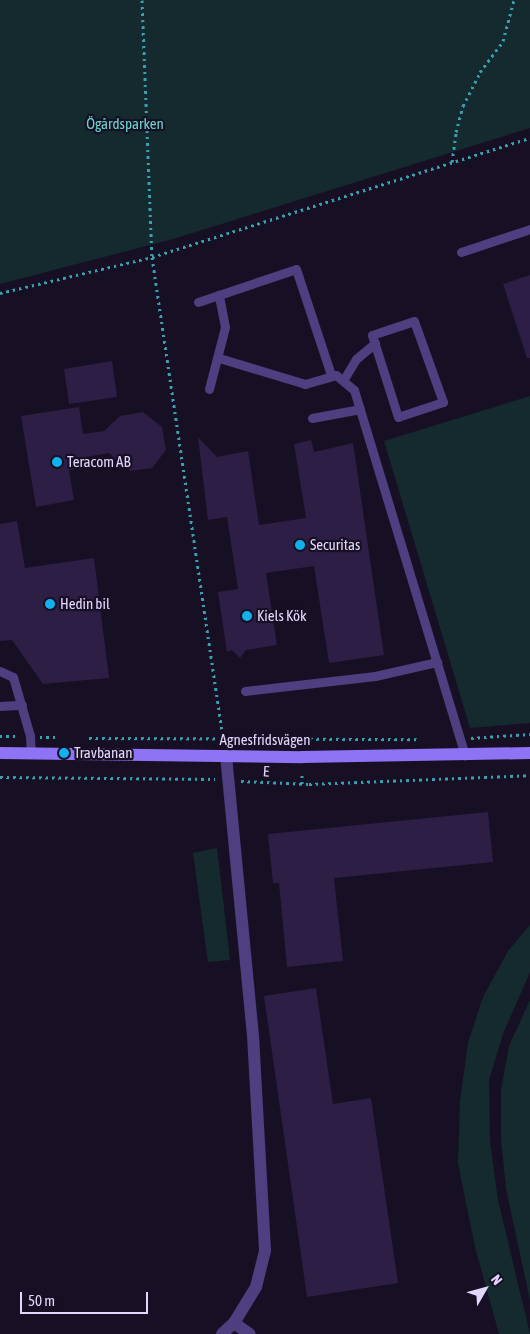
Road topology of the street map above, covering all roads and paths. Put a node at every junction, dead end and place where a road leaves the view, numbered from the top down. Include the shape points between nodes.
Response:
1 (142, 0) edge
2 (514, 0) edge
3 (530, 138) edge
4 (452, 162) junction
5 (530, 229) edge
6 (461, 252) dead end
7 (152, 257) junction
8 (0, 293) edge
9 (218, 295) junction
10 (198, 302) dead end
11 (375, 343) junction
12 (219, 358) junction
13 (331, 376) junction
14 (344, 379) junction
15 (209, 389) dead end
16 (360, 409) junction
17 (312, 418) dead end
18 (436, 662) junction
19 (0, 672) edge
20 (245, 691) dead end
21 (22, 705) junction
22 (0, 706) edge
23 (530, 734) edge
24 (89, 738) dead end
25 (223, 738) junction
26 (430, 738) dead end
27 (460, 738) junction
28 (0, 753) edge
29 (31, 753) junction
30 (530, 753) edge
31 (226, 756) junction
32 (465, 756) junction
33 (302, 775) dead end
34 (530, 776) edge
35 (0, 777) edge
36 (228, 780) junction
37 (302, 784) junction
38 (234, 1322) junction
39 (222, 1334) edge
40 (250, 1334) edge

1 - 7 path
2 - 4 path via 503,41 480,72 464,106
3 - 4 path
4 - 7 path
5 - 6 lane
7 - 8 path
7 - 25 path
9 - 10 lane
9 - 12 lane via 225,327
9 - 13 lane via 296,269
11 - 11 lane via 398,417 443,402 414,321 372,335
11 - 14 lane via 356,359
12 - 13 lane via 305,384
12 - 15 lane
13 - 14 lane
14 - 16 lane via 354,390
16 - 17 lane
16 - 18 lane
18 - 20 lane via 375,676
18 - 27 lane
19 - 21 lane via 13,677
21 - 22 lane
21 - 29 lane
23 - 27 path
24 - 25 path
25 - 26 path
25 - 31 path
27 - 32 lane
28 - 29 main road, Agnesfridsvägen
29 - 31 main road, Agnesfridsvägen
30 - 32 main road, Agnesfridsvägen
31 - 32 main road, Agnesfridsvägen
31 - 36 street
33 - 37 path
34 - 37 path, E
35 - 36 path, E
36 - 37 path, E
36 - 38 street via 253,1036 265,1250 256,1286
38 - 39 street
38 - 40 street

